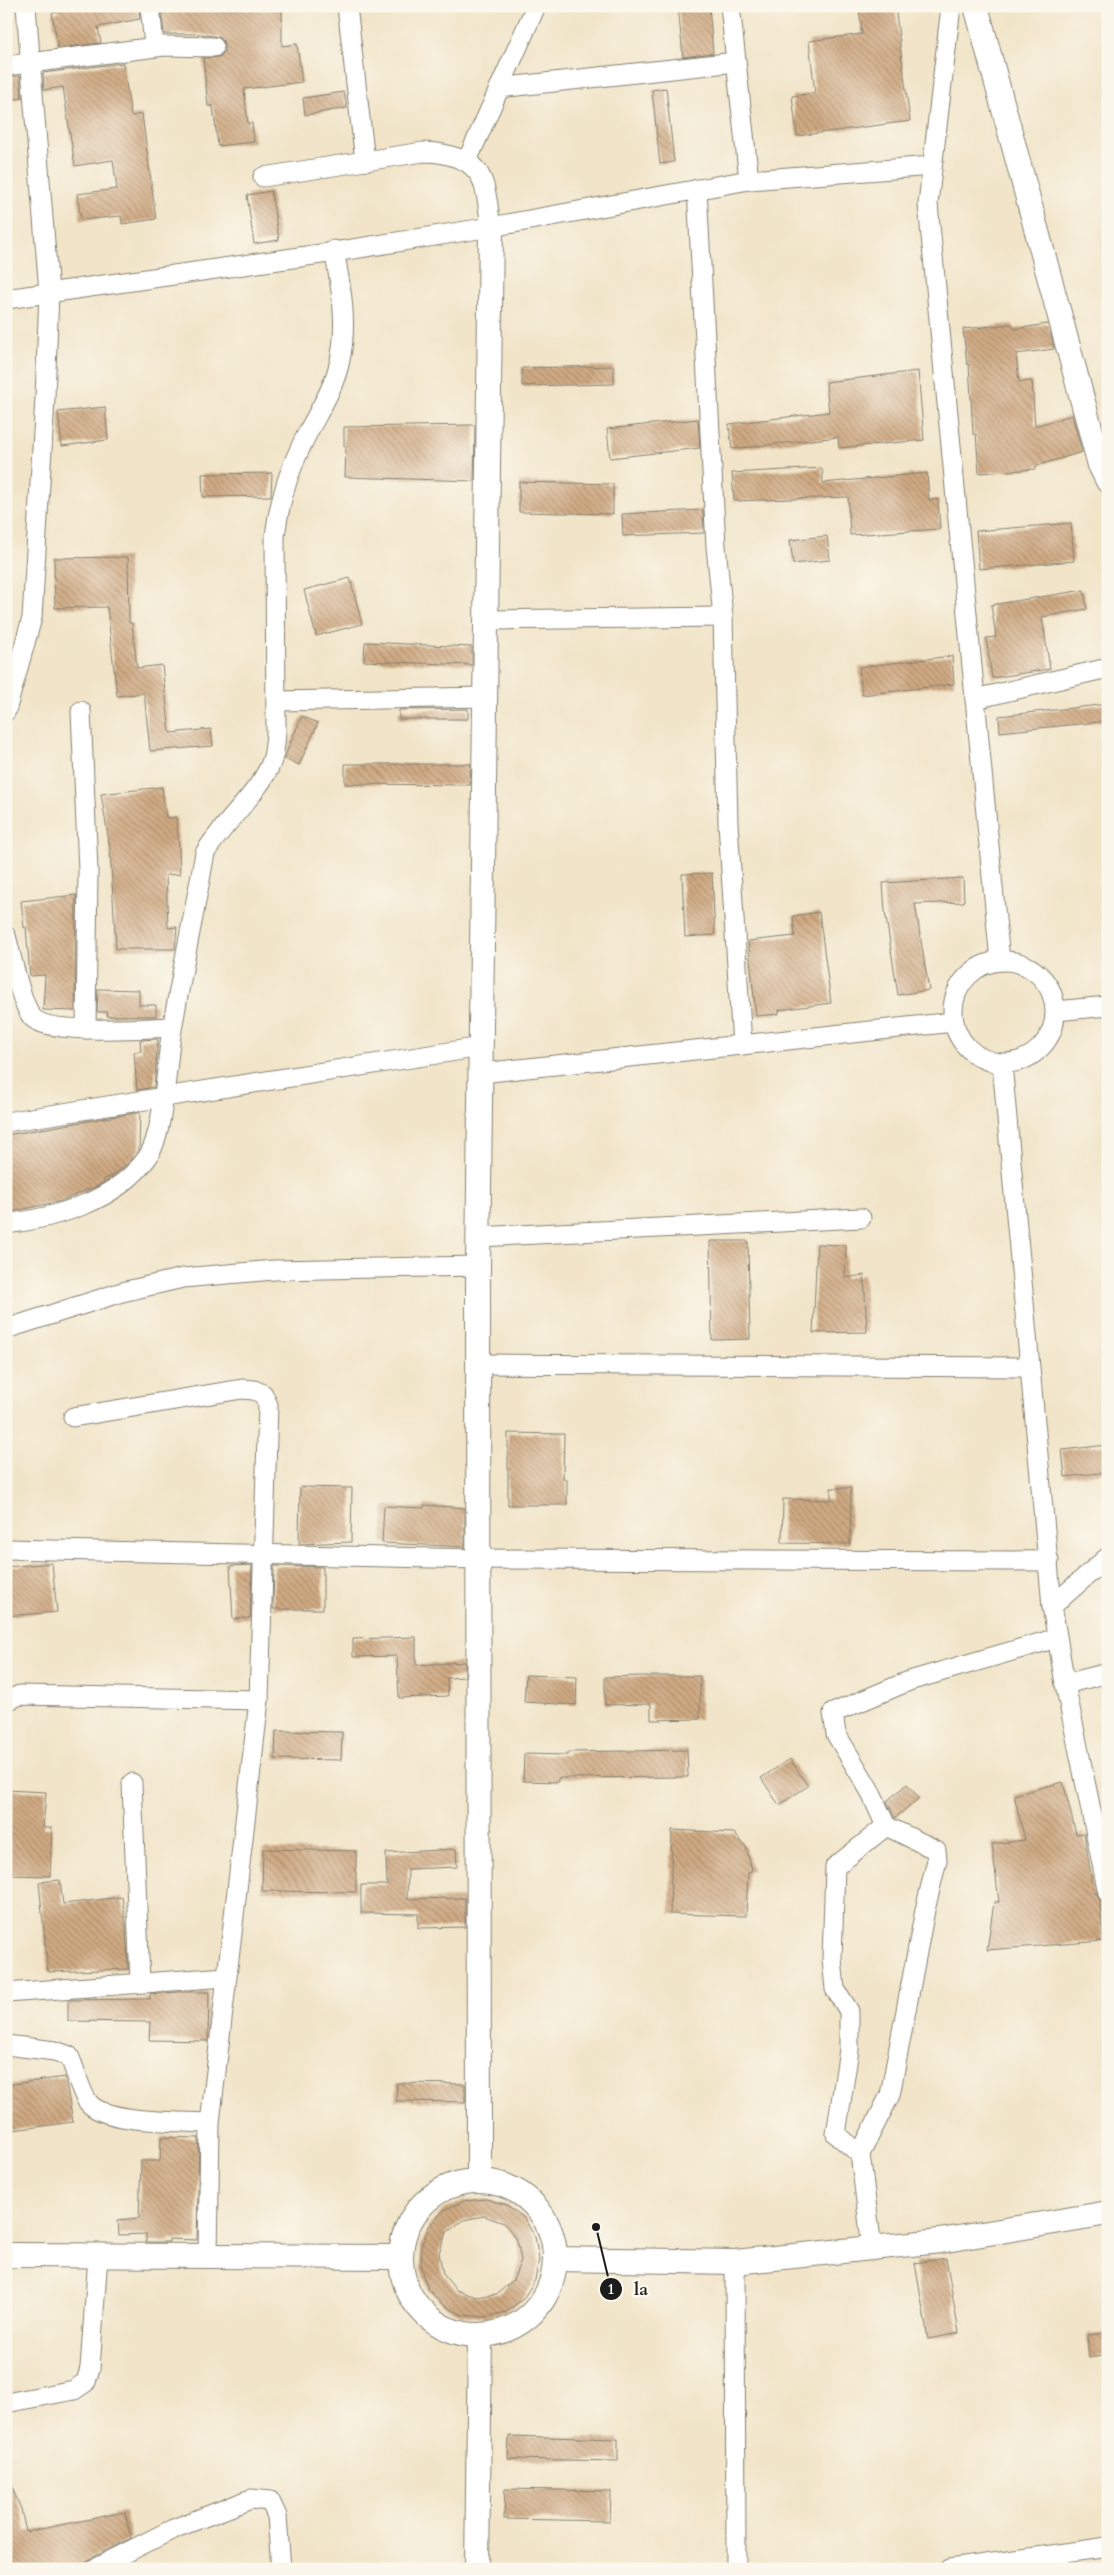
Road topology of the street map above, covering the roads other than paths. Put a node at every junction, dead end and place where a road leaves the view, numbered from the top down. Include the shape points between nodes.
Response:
1 (26, 6) edge
2 (150, 6) edge
3 (347, 6) edge
4 (536, 6) edge
5 (730, 6) edge
6 (951, 6) edge
7 (976, 6) edge
8 (154, 46) junction
9 (214, 47) dead end
10 (32, 62) junction
11 (736, 62) junction
12 (6, 66) edge
13 (499, 88) junction
14 (365, 161) junction
15 (467, 161) junction
16 (932, 166) junction
17 (263, 177) dead end
18 (749, 180) junction
19 (697, 189) junction
20 (491, 227) junction
21 (334, 250) junction
22 (49, 292) junction
23 (6, 299) edge
24 (1108, 481) edge
25 (723, 617) junction
26 (486, 620) junction
27 (1108, 668) edge
28 (486, 697) junction
29 (975, 699) junction
30 (277, 701) junction
31 (6, 711) edge
32 (81, 711) dead end
33 (6, 936) edge
34 (1000, 961) junction
35 (1108, 1006) edge
36 (1056, 1012) junction
37 (954, 1022) junction
38 (86, 1028) junction
39 (172, 1028) junction
40 (742, 1045) junction
41 (481, 1047) junction
42 (1002, 1064) junction
43 (481, 1073) junction
44 (164, 1098) junction
45 (6, 1122) edge
46 (861, 1218) dead end
47 (6, 1224) edge
48 (478, 1237) junction
49 (478, 1266) junction
50 (6, 1329) edge
51 (479, 1364) junction
52 (1029, 1367) junction
53 (73, 1417) dead end
54 (6, 1549) edge
55 (265, 1555) junction
56 (1108, 1557) edge
57 (479, 1559) junction
58 (1049, 1561) junction
59 (1052, 1606) junction
60 (1057, 1638) junction
61 (1108, 1672) edge
62 (1065, 1684) junction
63 (259, 1700) junction
64 (6, 1701) edge
65 (132, 1783) dead end
66 (886, 1826) junction
67 (1103, 1849) edge
68 (1108, 1893) edge
69 (226, 1977) junction
70 (140, 1982) junction
71 (6, 1992) edge
72 (6, 2045) edge
73 (210, 2123) junction
74 (860, 2154) junction
75 (479, 2180) junction
76 (1108, 2213) edge
77 (872, 2248) junction
78 (6, 2255) edge
79 (98, 2256) junction
80 (208, 2257) junction
81 (400, 2257) junction
82 (556, 2259) junction
83 (735, 2262) junction
84 (480, 2336) junction
85 (6, 2403) edge
86 (1108, 2547) edge
87 (94, 2569) edge
88 (281, 2569) edge
89 (477, 2569) edge
90 (736, 2569) edge
91 (950, 2569) edge

1 - 10 street
2 - 8 street
3 - 14 street
4 - 13 street
5 - 11 street
6 - 16 street
7 - 24 main road via 1100,465
8 - 9 street
8 - 10 street
10 - 12 street
10 - 22 street
11 - 13 street
11 - 18 street
13 - 15 street
14 - 15 street via 440,152
14 - 17 street
15 - 20 street via 482,177
16 - 18 street
16 - 29 street via 928,204
18 - 19 street
19 - 20 street
19 - 25 street
20 - 21 street
20 - 26 main road
21 - 22 street
21 - 30 street via 342,293 344,329 340,361 326,402 302,443 277,518 274,568
22 - 23 street
22 - 31 street via 32,618
25 - 26 street
25 - 40 street via 728,823
26 - 28 main road
27 - 29 street
28 - 30 street
28 - 41 main road
29 - 34 street
30 - 39 street via 272,762 260,784 216,835 205,853
32 - 38 street via 88,870
33 - 38 street via 26,1006 34,1020 49,1027
34 - 36 street via 1032,969 1053,995
34 - 37 street via 969,975 958,989 953,1005
35 - 36 street
36 - 42 street via 1054,1028 1034,1055
37 - 40 street
37 - 42 street via 959,1038 970,1052
38 - 39 street
39 - 44 street
40 - 43 street
41 - 43 main road
41 - 44 street
42 - 52 street
43 - 48 main road
44 - 45 street
44 - 47 street via 149,1156 117,1187 59,1214
46 - 48 street
48 - 49 main road
49 - 50 street via 274,1270 183,1278 122,1292
49 - 51 main road
51 - 52 street
51 - 57 main road
52 - 58 street
53 - 55 street via 242,1389 263,1394 268,1405 269,1426
54 - 55 street
55 - 57 street
55 - 63 street
56 - 59 street
57 - 58 street
57 - 75 main road
58 - 59 street
59 - 60 street
60 - 62 street
60 - 66 street via 909,1682 833,1713 836,1734 869,1789
61 - 62 street
62 - 67 street
63 - 64 street via 20,1695
63 - 69 street
65 - 70 street
66 - 74 street via 834,1867 835,1989 849,2011 849,2050 836,2134
66 - 74 street via 936,1850 937,1860 890,2095
67 - 68 street
69 - 70 street
69 - 73 street
70 - 71 street
72 - 73 street via 55,2051 69,2056 88,2102 101,2112 120,2117
73 - 80 street
74 - 77 street
75 - 81 main road via 455,2184 434,2194 416,2211 404,2233
75 - 82 main road via 504,2184 525,2196 542,2213 553,2235
76 - 77 main road via 940,2241
77 - 83 main road
78 - 79 main road
79 - 80 main road
79 - 85 street via 90,2368 86,2382 74,2390
80 - 81 main road
81 - 84 main road via 404,2282 415,2304 433,2321 455,2332
82 - 83 main road
82 - 84 main road via 552,2282 542,2304 525,2320 504,2332
83 - 90 street
84 - 89 main road
86 - 91 street
87 - 88 street via 173,2529 251,2499 262,2498 270,2501 277,2516

